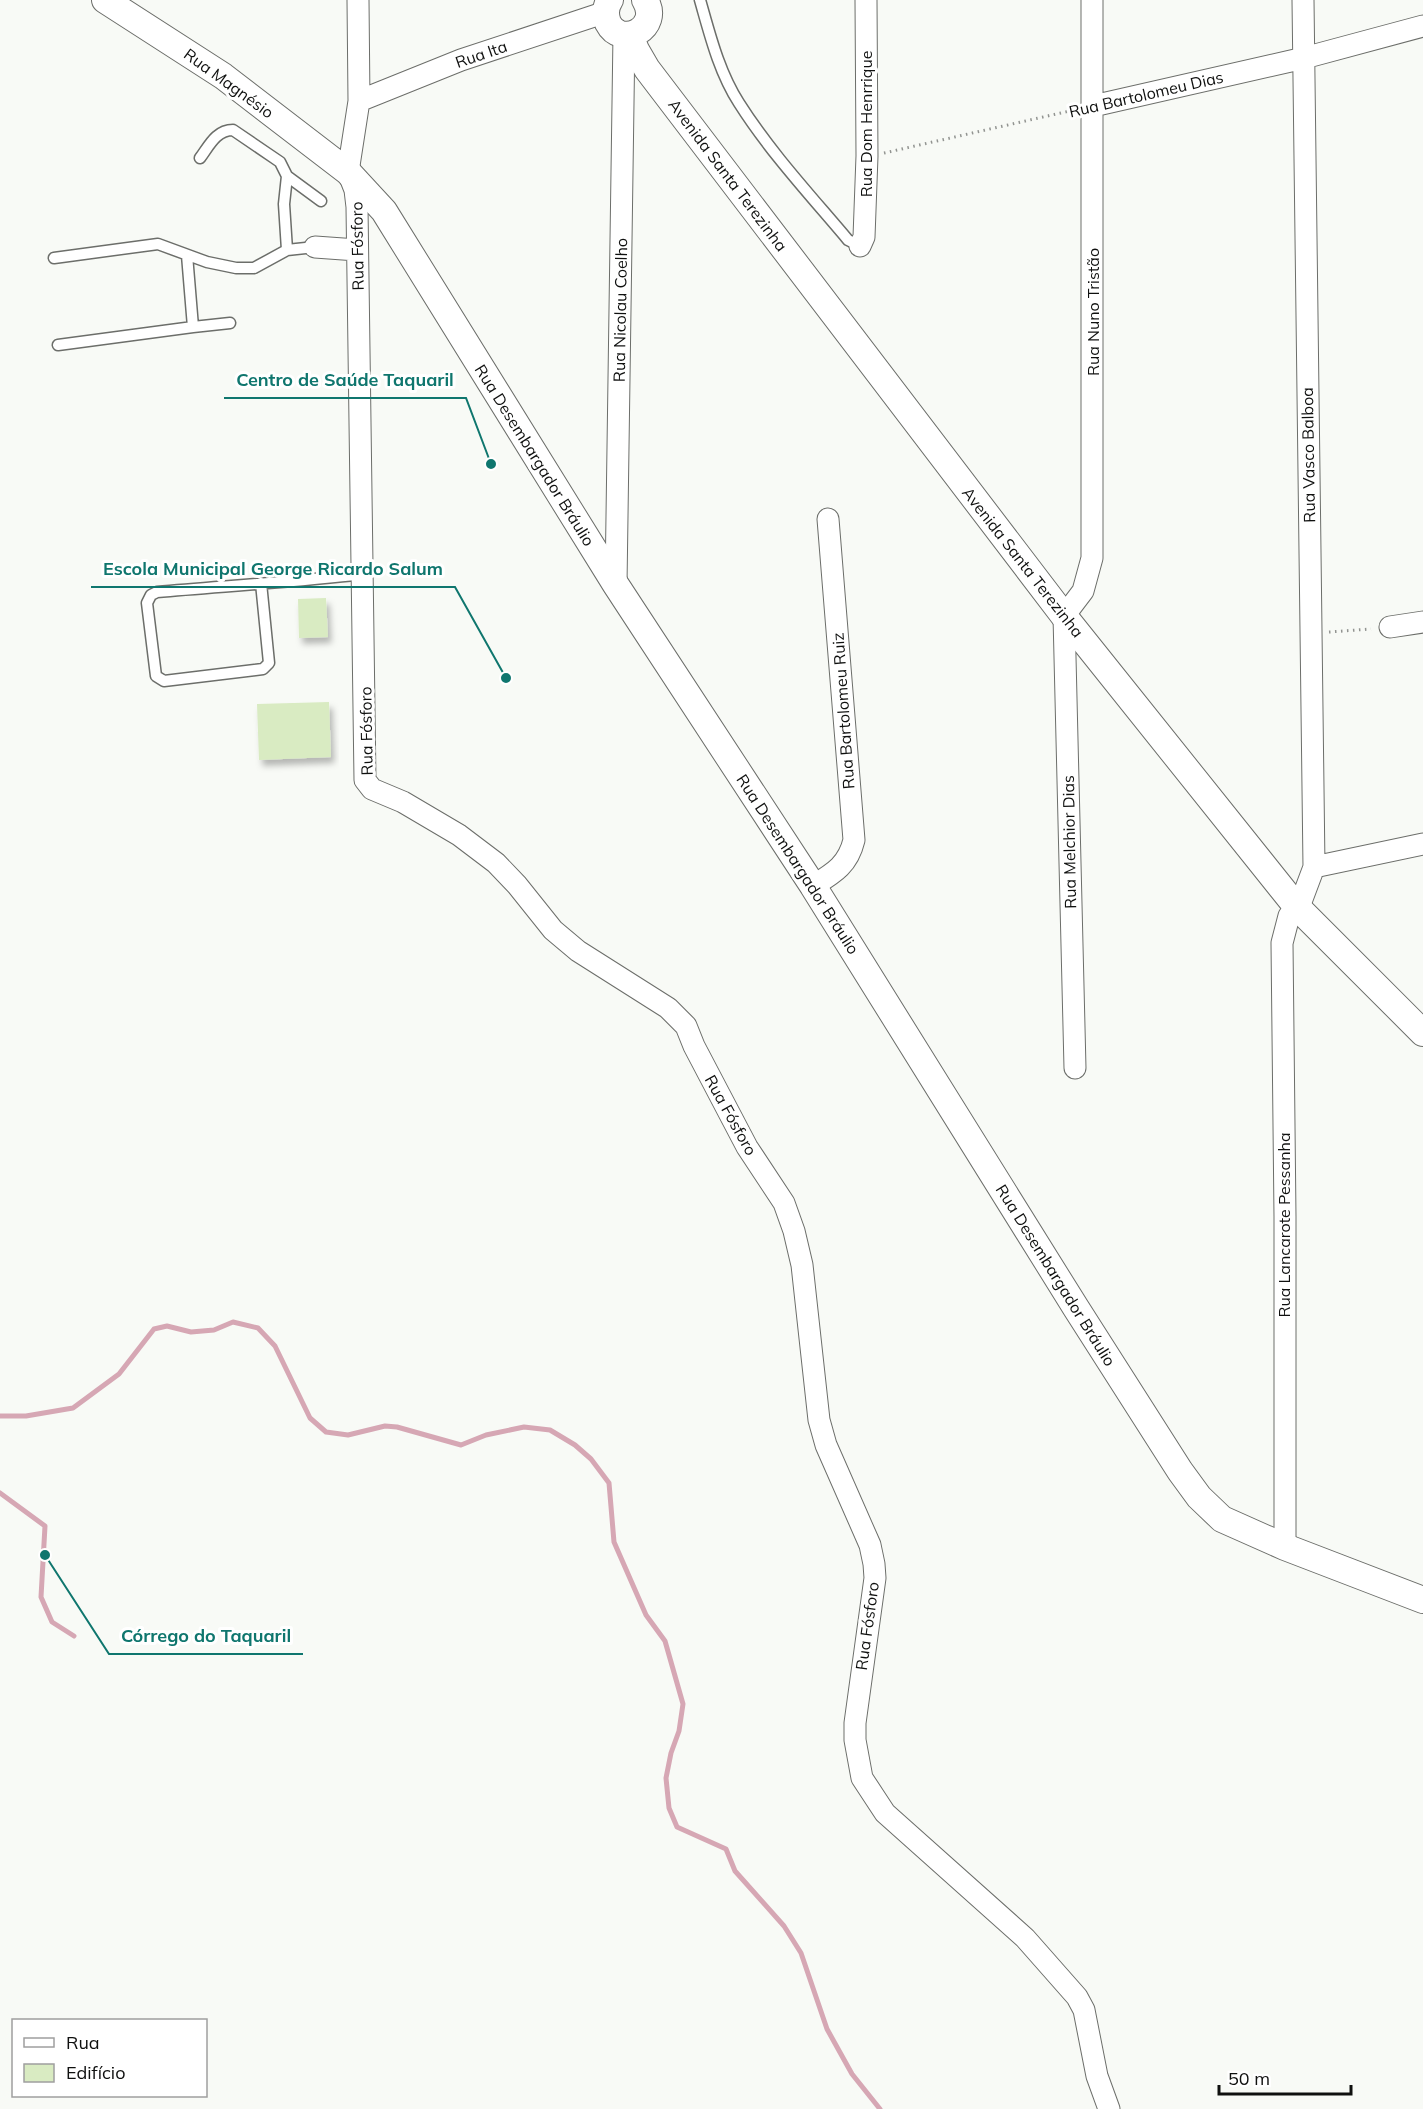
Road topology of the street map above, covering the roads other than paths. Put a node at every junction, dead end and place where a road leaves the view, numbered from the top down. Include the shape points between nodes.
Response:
1 (105, 0) edge
2 (358, 0) edge
3 (645, 0) edge
4 (700, 0) edge
5 (866, 0) edge
6 (1092, 0) edge
7 (1303, 0) edge
8 (608, 6) edge
9 (1423, 26) edge
10 (632, 32) junction
11 (1304, 58) junction
12 (358, 101) junction
13 (1093, 106) junction
14 (200, 158) dead end
15 (348, 172) junction
16 (287, 176) junction
17 (321, 201) dead end
18 (860, 246) joint
19 (315, 247) joint
20 (287, 250) junction
21 (357, 250) junction
22 (187, 255) junction
23 (54, 258) dead end
24 (230, 323) dead end
25 (193, 327) junction
26 (58, 345) dead end
27 (828, 519) dead end
28 (363, 574) junction
29 (261, 583) junction
30 (616, 585) junction
31 (1064, 616) junction
32 (1423, 622) edge
33 (1390, 627) road end
34 (1423, 844) edge
35 (1314, 867) junction
36 (813, 885) junction
37 (1296, 906) junction
38 (1423, 1033) edge
39 (1075, 1068) dead end
40 (1285, 1547) junction
41 (1423, 1600) edge
42 (1109, 2109) edge

1 - 15 street, Rua Magnésio via 223,76
2 - 12 street
3 - 10 street via 649,19
4 - 18 lane via 714,51 738,102 781,161 848,240
5 - 18 street, Rua Dom Henrrique via 867,156 864,237
6 - 13 street, Rua Nuno Tristão
7 - 11 street, Rua Vasco Balboa
8 - 10 street via 610,26
8 - 12 street, Rua Ita
9 - 11 street, Rua Bartolomeu Dias
10 - 30 street, Rua Nicolau Coelho
10 - 31 street, Avenida Santa Terezinha via 636,50 647,69
11 - 13 street, Rua Bartolomeu Dias
11 - 35 street, Rua Vasco Balboa
12 - 15 street
13 - 31 street, Rua Nuno Tristão via 1092,558 1083,591
14 - 16 lane via 219,133 233,130 280,162
15 - 21 street, Rua Fósforo via 357,207
15 - 30 street, Rua Desembargador Bráulio via 396,229
16 - 17 lane
16 - 20 lane
19 - 20 lane
19 - 21 street
20 - 22 lane via 254,268 236,268
21 - 28 street, Rua Fósforo
22 - 23 lane via 158,244
22 - 25 lane
24 - 25 lane
25 - 26 lane
27 - 36 street, Rua Bartolomeu Ruiz via 854,840 848,859
28 - 29 lane
28 - 42 street, Rua Fósforo via 368,785 459,835 503,871 553,930 578,951 679,1017 747,1147 784,1203 802,1265 819,1420 870,1545 874,1564 855,1723 862,1778 885,1813 1025,1938 1077,1997 1084,2010 1097,2076
29 - 29 lane via 151,595 147,603 156,676 164,681 263,669 269,663
30 - 36 street, Rua Desembargador Bráulio
31 - 37 street, Avenida Santa Terezinha
31 - 39 street, Rua Melchior Dias
32 - 33 street
34 - 35 street
35 - 37 street, Rua Vasco Balboa
36 - 40 street, Rua Desembargador Bráulio via 1180,1471 1222,1519
37 - 38 street, Avenida Santa Terezinha
37 - 40 street, Rua Lancarote Pessanha via 1289,916 1282,944
40 - 41 street, Rua Desembargador Bráulio

